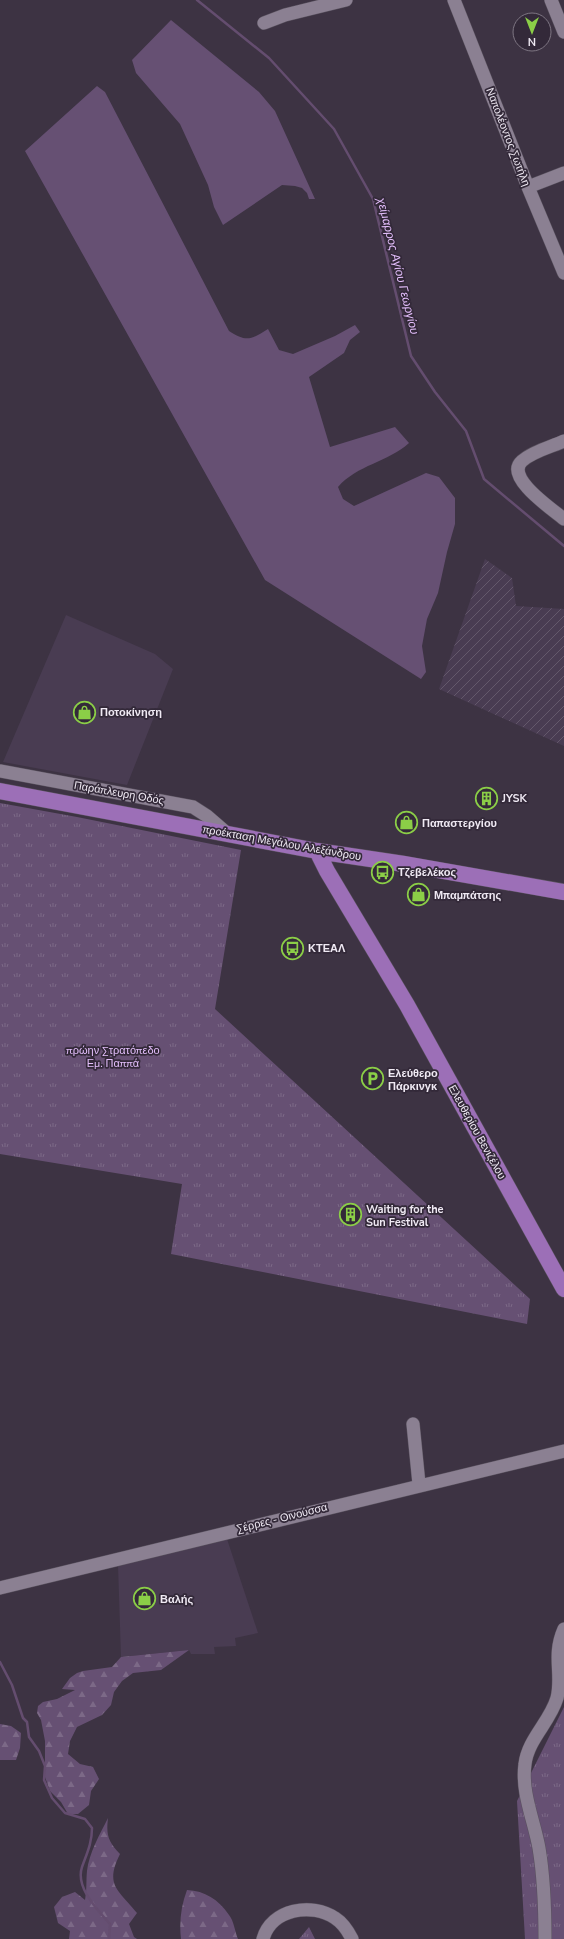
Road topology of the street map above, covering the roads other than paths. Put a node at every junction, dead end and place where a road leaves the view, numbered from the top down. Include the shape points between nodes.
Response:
1 (346, 0) edge
2 (454, 0) edge
3 (551, 0) edge
4 (264, 23) dead end
5 (564, 32) edge
6 (564, 173) edge
7 (528, 188) junction
8 (564, 273) edge
9 (564, 442) edge
10 (564, 519) edge
11 (0, 771) edge
12 (0, 791) edge
13 (229, 834) junction
14 (317, 851) junction
15 (564, 892) edge
16 (564, 1289) edge
17 (413, 1424) dead end
18 (564, 1450) edge
19 (419, 1484) junction
20 (0, 1588) edge
21 (564, 1630) edge
22 (263, 1939) edge
23 (352, 1939) edge
24 (545, 1939) edge

1 - 4 street via 284,15
2 - 7 street, Ναπολέοντος Σωτήλη
3 - 5 street
6 - 7 street
7 - 8 street, Ναπολέοντος Σωτήλη
9 - 10 street via 523,460 517,469 520,479
11 - 13 street, Παράπλευρη Οδός via 194,807
12 - 13 main road, προέκταση Μεγάλου Αλεξάνδρου
13 - 14 main road, προέκταση Μεγάλου Αλεξάνδρου
14 - 15 main road, προέκταση Μεγάλου Αλεξάνδρου
14 - 16 main road, Ελευθερίου Βενιζέλου via 407,1005
17 - 19 street
18 - 19 street, Σέρρες - Οινούσσα
19 - 20 street, Σέρρες - Οινούσσα
21 - 24 street via 558,1649 557,1698 531,1745 525,1764 525,1784 540,1856
22 - 23 street via 275,1920 293,1911 309,1908 324,1911 336,1918

